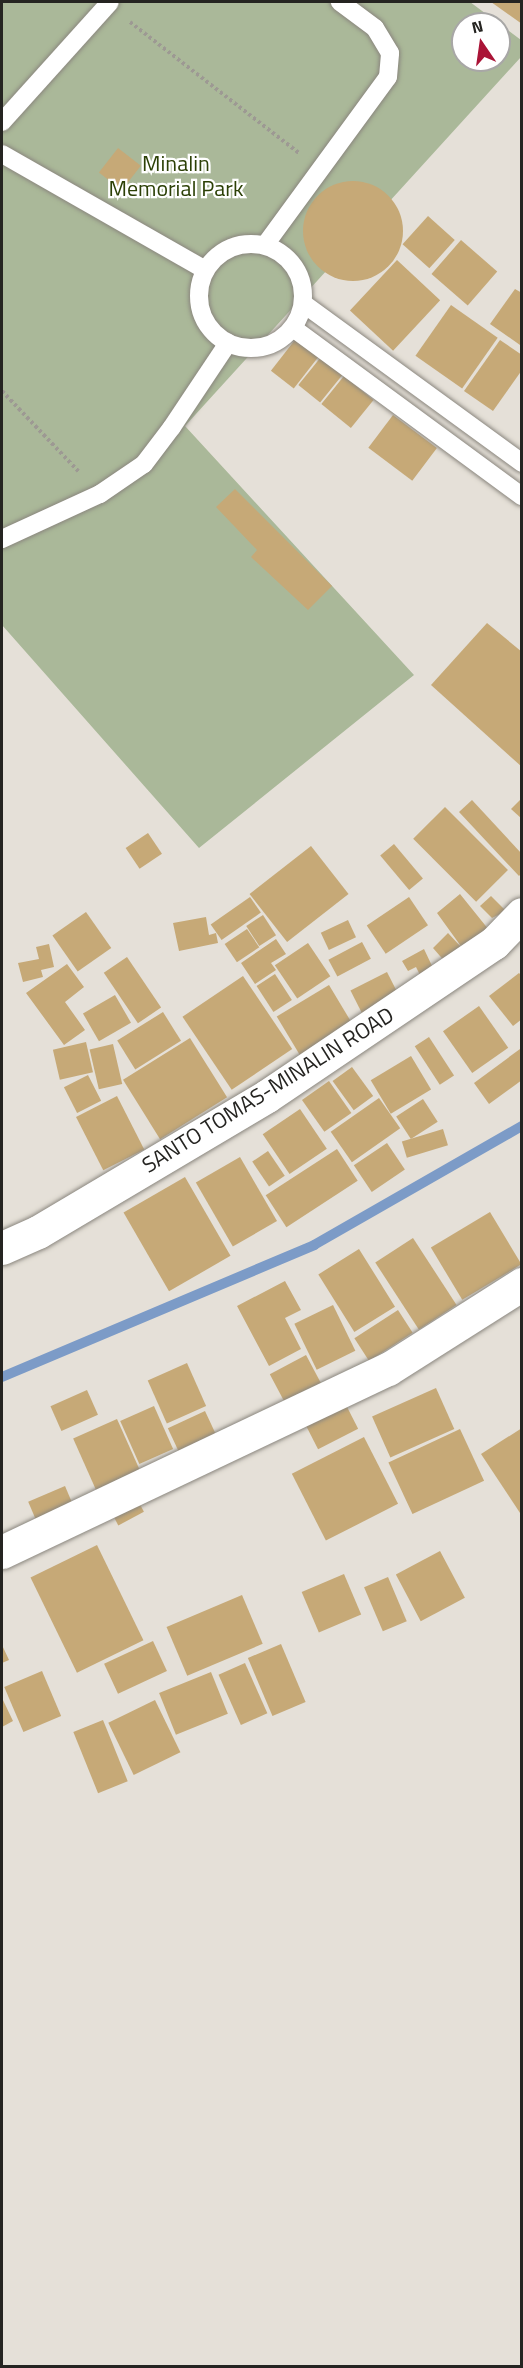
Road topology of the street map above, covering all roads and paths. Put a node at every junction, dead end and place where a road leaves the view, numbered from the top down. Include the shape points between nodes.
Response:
1 (340, 2) edge
2 (109, 3) edge
3 (2, 122) edge
4 (2, 154) edge
5 (321, 170) junction
6 (265, 244) junction
7 (205, 270) junction
8 (304, 304) junction
9 (293, 328) junction
10 (228, 343) junction
11 (2, 391) edge
12 (522, 463) edge
13 (100, 494) junction
14 (522, 496) edge
15 (2, 539) edge
16 (522, 914) edge
17 (2, 1248) edge
18 (522, 1284) edge
19 (2, 1552) edge

1 - 5 lane via 375,28 390,53 388,77
2 - 3 lane
2 - 5 path
4 - 7 lane
5 - 6 lane
6 - 7 lane via 230,247
6 - 8 lane via 296,267 303,284
7 - 10 lane via 198,291 201,312 211,330
8 - 9 lane
8 - 12 lane
9 - 10 lane via 283,338 263,346
9 - 14 lane
10 - 13 lane via 144,464
11 - 13 path
13 - 15 lane
16 - 17 street, SANTO TOMAS-MINALIN ROAD via 494,943 267,1096 38,1232
18 - 19 street via 388,1369

